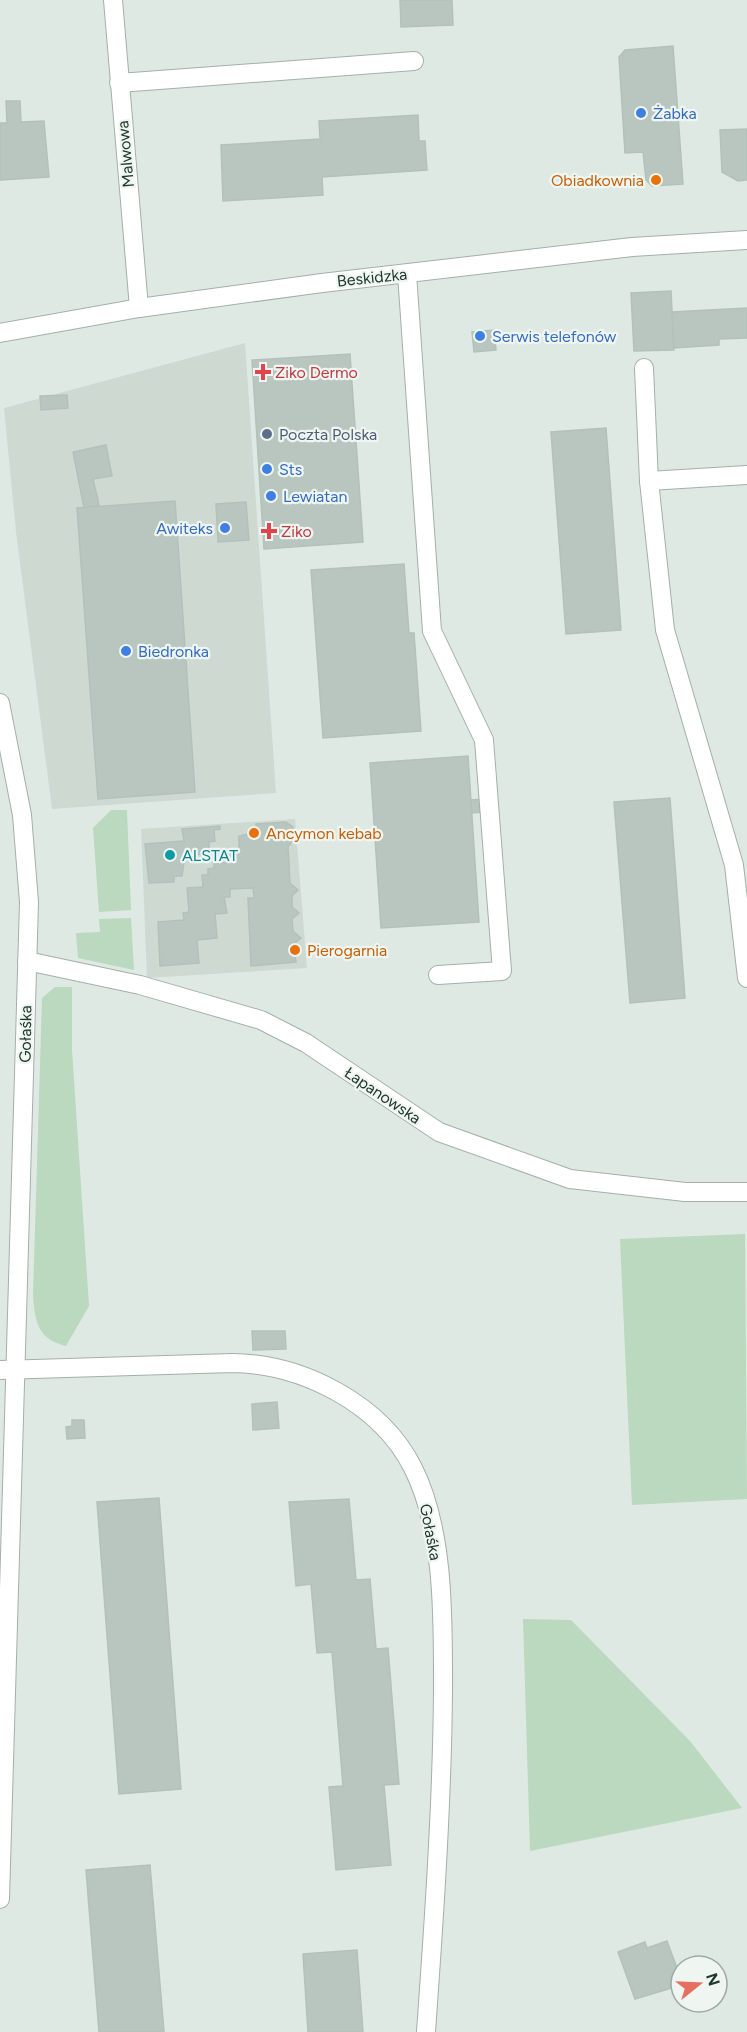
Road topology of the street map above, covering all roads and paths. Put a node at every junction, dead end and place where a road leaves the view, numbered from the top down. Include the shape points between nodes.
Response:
1 (113, 0) edge
2 (414, 61) dead end
3 (119, 83) junction
4 (747, 240) edge
5 (407, 274) junction
6 (139, 308) junction
7 (0, 333) edge
8 (644, 368) dead end
9 (747, 475) edge
10 (649, 481) junction
11 (0, 703) edge
12 (27, 961) junction
13 (438, 975) dead end
14 (747, 978) edge
15 (747, 1191) edge
16 (9, 1369) edge
17 (0, 1899) edge
18 (426, 2032) edge

1 - 3 street, Malwowa
2 - 3 street
3 - 6 street, Malwowa
4 - 5 street, Beskidzka via 632,247
5 - 6 street, Beskidzka
5 - 13 street via 432,631 484,740 502,971
6 - 7 street, Beskidzka
8 - 10 street
9 - 10 street
10 - 14 street via 665,630 734,865
11 - 12 street, Gołaśka via 28,868
12 - 15 street, Łapanowska via 140,985 261,1020 306,1043 439,1132 570,1179 685,1192
12 - 16 street, Gołaśka
16 - 17 street, Gołaśka via 13,1408
16 - 18 street, Gołaśka via 233,1362 270,1365 309,1378 354,1404 383,1428 413,1467 429,1512 443,1637 439,1806

